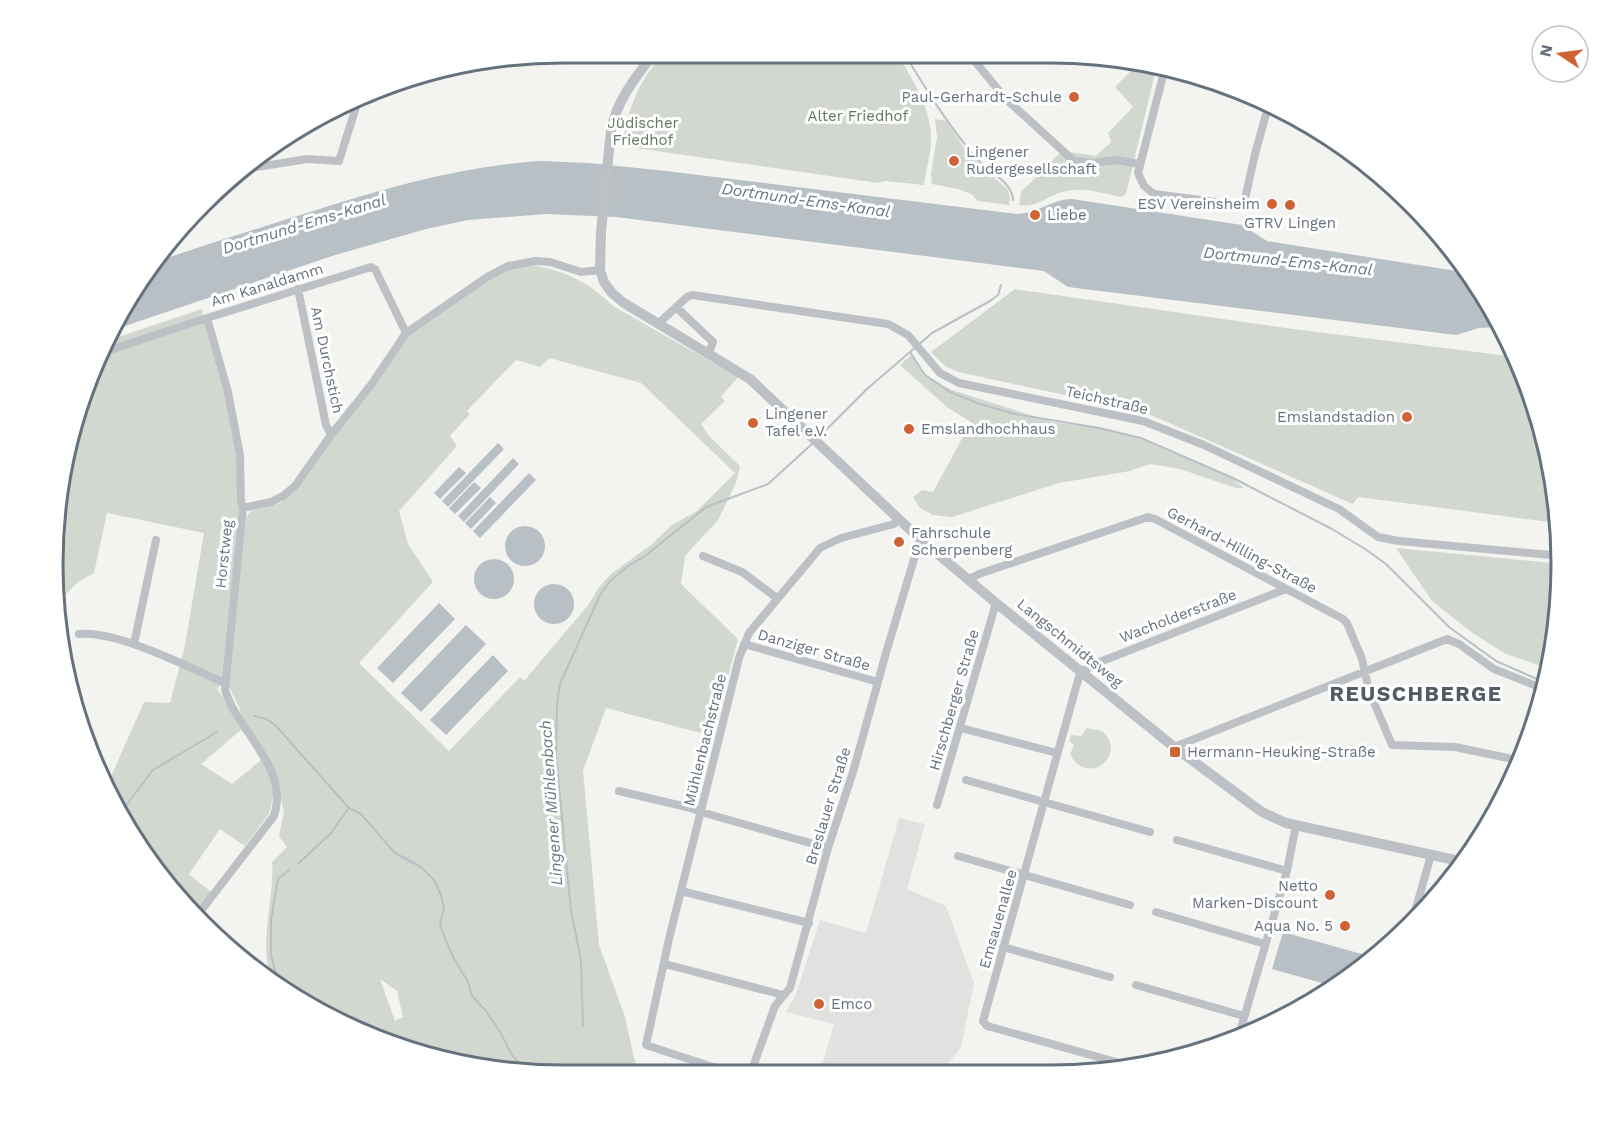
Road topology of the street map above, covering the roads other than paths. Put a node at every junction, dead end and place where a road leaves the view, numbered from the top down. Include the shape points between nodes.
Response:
1 (646, 63) edge
2 (977, 63) edge
3 (1163, 76) edge
4 (356, 109) edge
5 (1266, 112) edge
6 (1140, 164) junction
7 (259, 167) edge
8 (600, 270) junction
9 (298, 289) junction
10 (676, 307) junction
11 (207, 318) junction
12 (658, 324) junction
13 (406, 333) junction
14 (111, 350) edge
15 (708, 355) junction
16 (330, 435) junction
17 (243, 508) junction
18 (898, 518) junction
19 (920, 539) junction
20 (156, 540) dead end
21 (1551, 555) edge
22 (703, 556) dead end
23 (969, 579) junction
24 (1286, 589) junction
25 (777, 598) junction
26 (996, 603) junction
27 (79, 634) dead end
28 (134, 644) junction
29 (744, 644) junction
30 (1081, 672) junction
31 (1363, 673) junction
32 (878, 682) junction
33 (225, 683) junction
34 (1536, 686) edge
35 (961, 728) junction
36 (1174, 747) junction
37 (1057, 753) junction
38 (1512, 759) edge
39 (966, 780) dead end
40 (619, 792) dead end
41 (1044, 802) junction
42 (937, 805) dead end
43 (700, 812) junction
44 (1296, 825) junction
45 (1150, 832) dead end
46 (1177, 840) dead end
47 (828, 848) junction
48 (1431, 855) junction
49 (958, 856) dead end
50 (1454, 860) edge
51 (1287, 871) junction
52 (1025, 875) junction
53 (681, 891) junction
54 (1417, 904) edge
55 (1130, 905) dead end
56 (202, 909) edge
57 (1156, 912) dead end
58 (809, 923) junction
59 (1265, 944) junction
60 (1003, 947) junction
61 (665, 964) junction
62 (1110, 977) dead end
63 (1136, 985) dead end
64 (783, 995) junction
65 (1244, 1016) junction
66 (1241, 1027) edge
67 (1113, 1061) edge
68 (705, 1065) edge
69 (754, 1065) edge

1 - 8 street via 613,120
2 - 6 street via 1005,99 1074,160
3 - 6 street
4 - 7 street via 339,161 307,159
5 - 6 street via 1245,200 1239,205 1154,194 1144,186 1138,173
8 - 12 street, Langschmidtsweg via 612,293
8 - 13 street, Horstweg via 581,272 535,261 508,266
9 - 11 street, Am Kanaldamm
9 - 13 street, Am Kanaldamm via 367,267 375,268
9 - 16 street, Am Durchstich
10 - 12 street, Teichstraße
10 - 15 street via 712,342
10 - 21 street, Teichstraße via 692,295 888,324 908,335 940,373 959,383 1126,416 1174,433 1339,509 1378,537
11 - 14 street, Am Kanaldamm
11 - 17 street via 228,392 240,455
12 - 15 street, Langschmidtsweg
13 - 16 street, Horstweg via 371,385
15 - 18 street, Langschmidtsweg via 750,379
16 - 17 street, Horstweg via 295,486 271,502
17 - 33 street, Horstweg
18 - 19 street, Langschmidtsweg
18 - 25 street, Mühlenbachstraße via 894,524 820,548
19 - 23 street, Langschmidtsweg
19 - 32 street, Breslauer Straße
20 - 28 street
22 - 25 street via 742,572
23 - 24 street, Gerhard-Hilling-Straße via 1148,517
23 - 26 street, Langschmidtsweg
24 - 30 street, Wacholderstraße
24 - 31 street, Gerhard-Hilling-Straße via 1347,623 1362,659
25 - 29 street, Mühlenbachstraße
26 - 30 street, Langschmidtsweg
26 - 35 street, Hirschberger Straße
27 - 28 street
28 - 33 street
29 - 32 street, Danziger Straße
29 - 43 street, Mühlenbachstraße
30 - 36 street, Langschmidtsweg
30 - 37 street, Emsauenallee
31 - 34 street via 1447,639 1494,669
31 - 36 street
31 - 38 street, Gerhard-Hilling-Straße via 1392,745 1455,747
32 - 47 street, Breslauer Straße
33 - 56 street, Horstweg via 230,704 275,781 277,806 274,816
35 - 37 street
35 - 42 street, Hirschberger Straße
36 - 44 street, Langschmidtsweg via 1262,812
37 - 41 street, Emsauenallee
39 - 41 street
40 - 43 street
41 - 45 street
41 - 52 street, Emsauenallee
43 - 47 street
43 - 53 street, Mühlenbachstraße
44 - 48 street, Langschmidtsweg
44 - 51 street
46 - 51 street
47 - 58 street, Breslauer Straße
48 - 50 street, Langschmidtsweg
48 - 54 street
49 - 52 street
51 - 59 street
52 - 55 street
52 - 60 street, Emsauenallee
53 - 58 street
53 - 61 street, Mühlenbachstraße
57 - 59 street
58 - 64 street, Breslauer Straße via 790,988
59 - 65 street
60 - 62 street
60 - 67 street, Emsauenallee via 983,1021 987,1026
61 - 64 street
61 - 68 street, Mühlenbachstraße via 646,1045
63 - 65 street
64 - 69 street, Breslauer Straße
65 - 66 street

